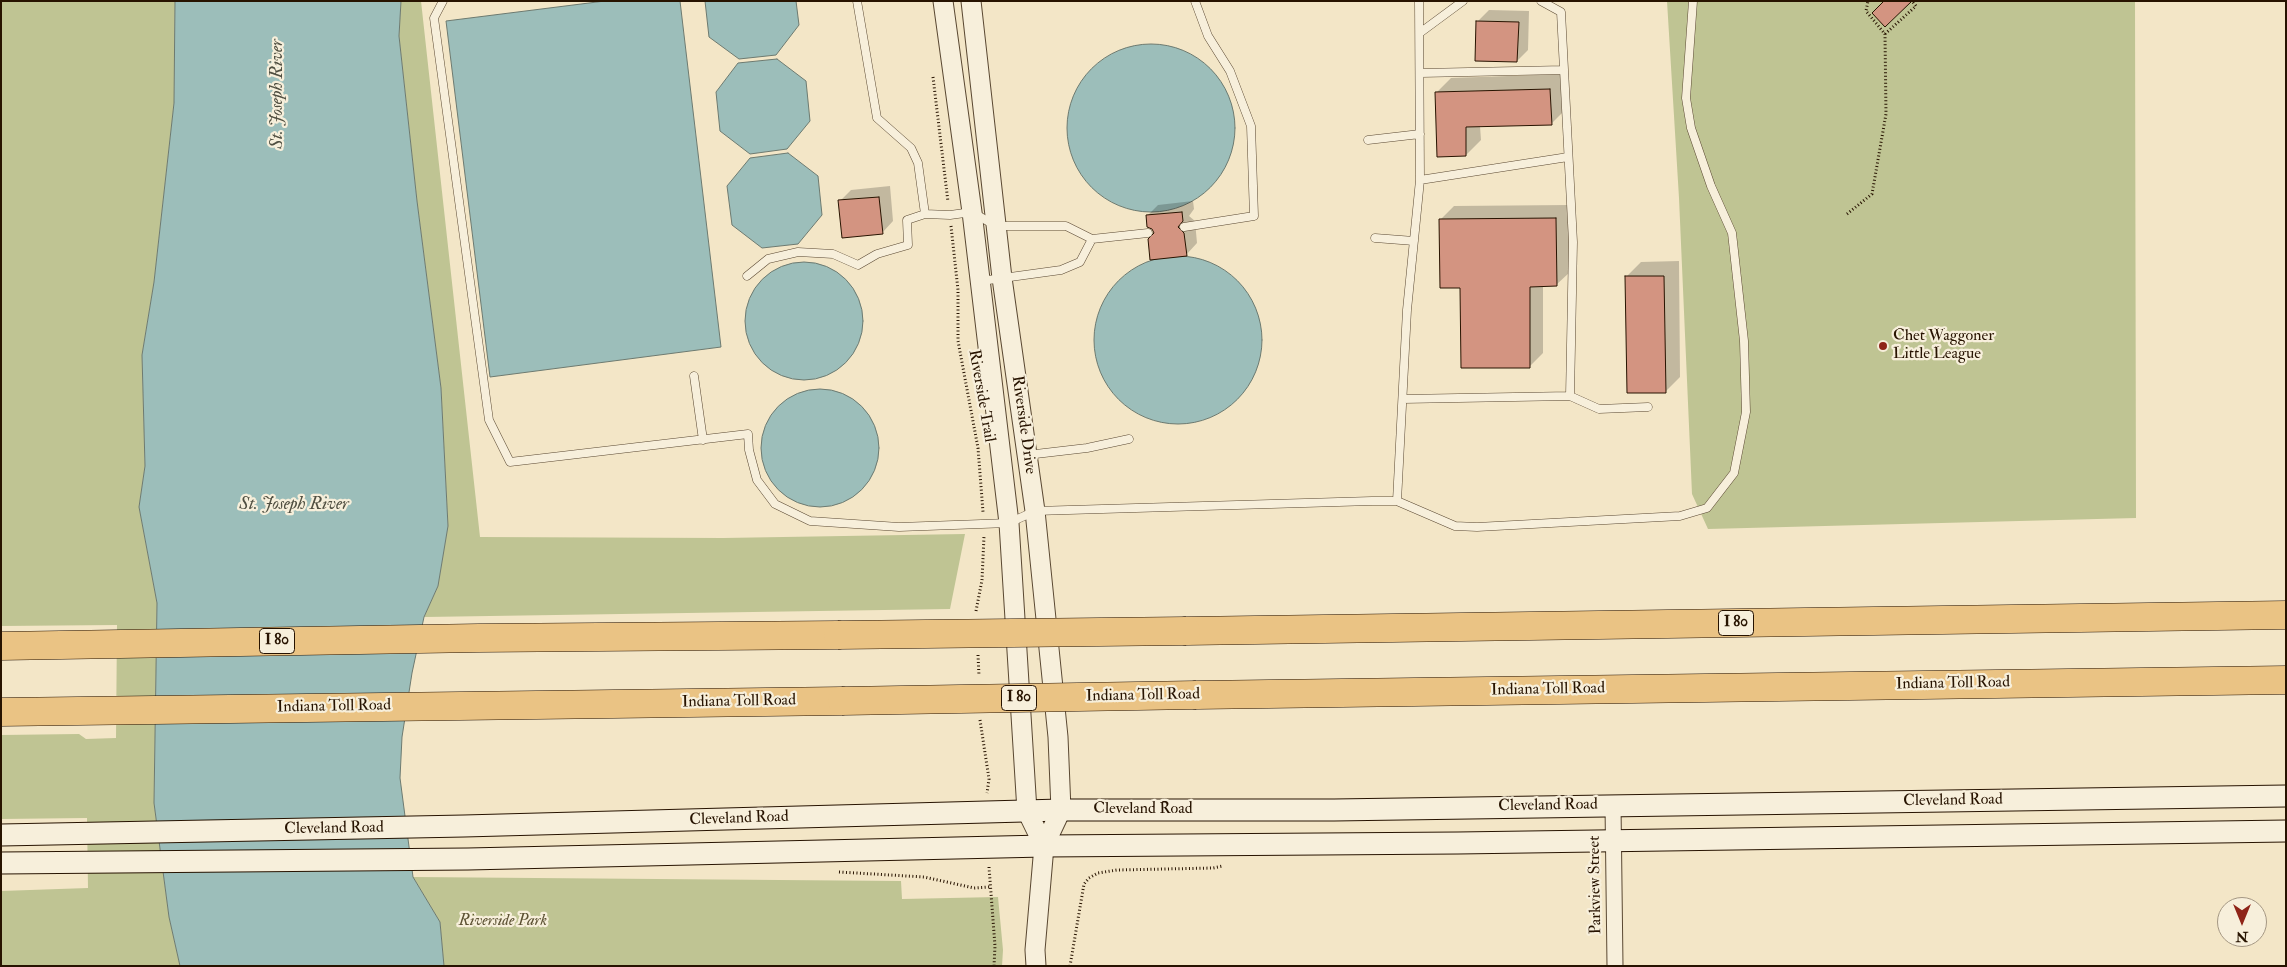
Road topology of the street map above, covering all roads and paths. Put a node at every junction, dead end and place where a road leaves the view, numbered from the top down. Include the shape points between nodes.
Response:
1 (442, 1) edge
2 (857, 1) edge
3 (944, 1) edge
4 (971, 1) edge
5 (1195, 1) edge
6 (1419, 1) edge
7 (1463, 1) edge
8 (1541, 1) edge
9 (1693, 1) edge
10 (1868, 1) edge
11 (1912, 1) edge
12 (1421, 32) junction
13 (1885, 34) junction
14 (932, 69) dead end
15 (1564, 70) junction
16 (1421, 73) junction
17 (1420, 134) junction
18 (1368, 140) dead end
19 (1568, 157) junction
20 (1420, 180) junction
21 (972, 212) junction
22 (925, 214) junction
23 (1847, 214) dead end
24 (950, 215) junction
25 (996, 226) junction
26 (1184, 227) dead end
27 (1148, 233) dead end
28 (1374, 238) dead end
29 (1092, 239) junction
30 (1414, 241) junction
31 (746, 276) dead end
32 (1002, 278) junction
33 (979, 281) junction
34 (694, 376) dead end
35 (1570, 396) junction
36 (1402, 398) junction
37 (1648, 407) dead end
38 (1129, 439) dead end
39 (703, 440) junction
40 (1027, 455) junction
41 (1397, 502) junction
42 (1035, 512) junction
43 (1009, 523) junction
44 (984, 524) junction
45 (976, 612) dead end
46 (2286, 615) edge
47 (1, 646) edge
48 (978, 650) dead end
49 (979, 679) dead end
50 (2286, 680) edge
51 (1, 712) edge
52 (980, 717) dead end
53 (987, 795) dead end
54 (2286, 796) edge
55 (1612, 805) junction
56 (1061, 810) junction
57 (1027, 811) junction
58 (2286, 830) edge
59 (1, 835) edge
60 (1613, 841) junction
61 (1044, 846) junction
62 (1, 863) edge
63 (1230, 864) dead end
64 (990, 875) dead end
65 (1033, 960) edge
66 (994, 966) edge
67 (1070, 966) edge
68 (1615, 966) edge

1 - 39 lane via 434,18 489,420 510,462
2 - 22 lane via 877,118 911,148 918,164
3 - 21 street, Riverside Drive
4 - 25 street, Riverside Drive
5 - 26 lane via 1208,36 1230,70 1250,126 1254,216
6 - 12 lane
7 - 12 lane
8 - 15 lane via 1561,12
9 - 41 lane via 1686,98 1691,128 1732,233 1744,341 1746,412 1734,473 1707,508 1680,516 1455,526
10 - 13 path via 1866,11
11 - 13 path via 1916,6
12 - 16 lane
13 - 23 path via 1886,114 1872,194
14 - 24 path, Riverside Trail
15 - 16 lane
15 - 19 lane
16 - 17 lane
17 - 18 lane
17 - 20 lane
19 - 20 lane
19 - 35 lane via 1573,242
20 - 30 lane
21 - 24 lane
21 - 25 lane
21 - 33 street, Riverside Drive
22 - 24 lane
22 - 31 lane via 907,220 908,245 877,254 858,266 833,254 798,252 768,259
24 - 44 path, Riverside Trail via 958,290 958,341 978,448
25 - 29 lane via 1066,226
25 - 32 street, Riverside Drive
27 - 29 lane
28 - 30 lane
29 - 32 lane via 1080,262 1061,270
30 - 36 lane
32 - 33 lane
32 - 40 street, Riverside Drive
33 - 43 street, Riverside Drive
34 - 39 lane
35 - 36 lane
35 - 37 lane via 1599,409
36 - 41 lane
38 - 40 lane
39 - 44 lane via 748,434 756,480 775,504 810,521 898,527
40 - 42 street, Riverside Drive
41 - 42 lane
42 - 43 lane
42 - 56 street, Riverside Drive via 1058,736
43 - 44 lane
43 - 57 street, Riverside Drive
44 - 45 path, Riverside Trail via 982,580
46 - 47 highway, I 80, bridge
48 - 49 path
50 - 51 highway, Indiana Toll Road / I 80, bridge
52 - 53 path via 989,779
54 - 55 main road, Cleveland Road
55 - 56 main road, Cleveland Road
55 - 60 street, Parkview Street
56 - 57 main road, Cleveland Road
56 - 61 street, Riverside Drive
57 - 59 main road, Cleveland Road
57 - 61 street, Riverside Drive
58 - 60 main road, Cleveland Road
60 - 61 main road, Cleveland Road
60 - 68 street, Parkview Street
61 - 62 main road, Cleveland Road via 468,859
61 - 65 street, Riverside Drive
63 - 67 path via 1213,868 1117,870 1089,878 1084,884
64 - 66 path

